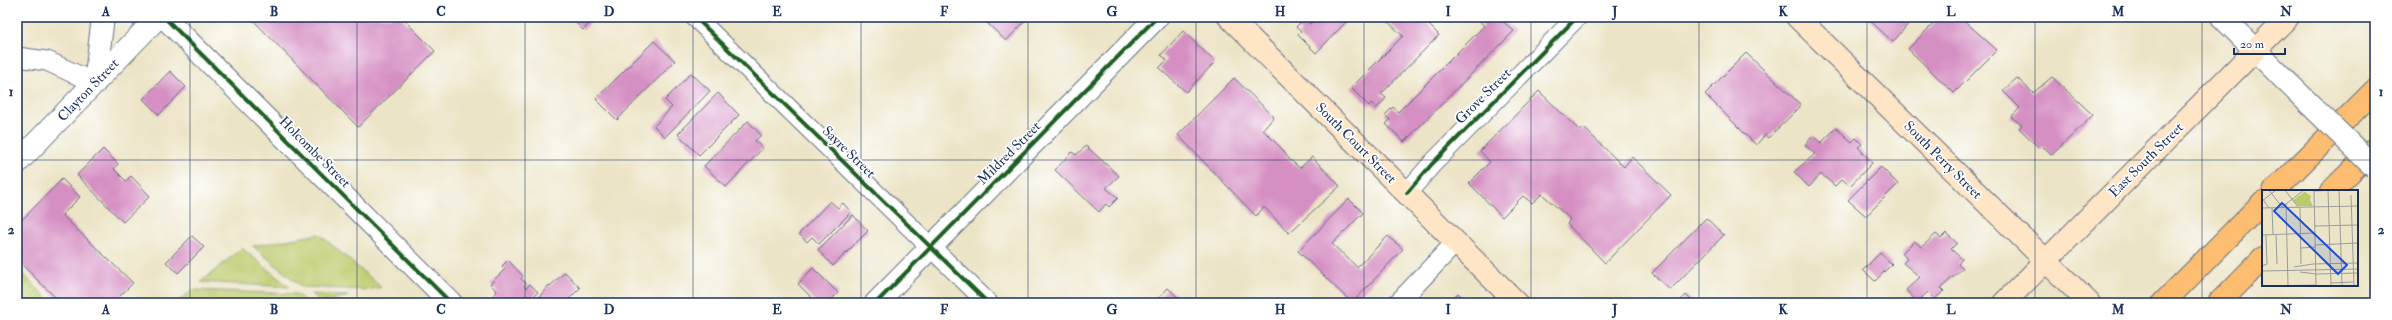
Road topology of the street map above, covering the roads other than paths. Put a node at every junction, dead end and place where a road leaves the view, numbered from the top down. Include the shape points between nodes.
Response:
1 (104, 17) edge
2 (158, 17) edge
3 (164, 17) edge
4 (695, 17) edge
5 (1157, 17) edge
6 (1229, 17) edge
7 (1577, 17) edge
8 (1797, 17) edge
9 (2222, 17) edge
10 (2288, 17) edge
11 (2255, 50) junction
12 (17, 57) edge
13 (95, 83) junction
14 (2375, 90) edge
15 (2375, 148) edge
16 (17, 163) edge
17 (2375, 168) edge
18 (2275, 190) edge
19 (2332, 190) edge
20 (1406, 193) junction
21 (2262, 203) edge
22 (1456, 242) junction
23 (931, 247) junction
24 (2262, 259) edge
25 (2046, 261) junction
26 (2083, 297) edge
27 (451, 303) edge
28 (876, 303) edge
29 (988, 303) edge
30 (1398, 303) edge
31 (1518, 303) edge
32 (2004, 303) edge
33 (2163, 303) edge
34 (2219, 303) edge

1 - 13 street
2 - 13 street, Clayton Street
3 - 27 street, Holcombe Street
4 - 23 street, Sayre Street
5 - 23 street, Mildred Street
6 - 20 main road, South Court Street
7 - 20 street, Grove Street
8 - 25 main road, South Perry Street
9 - 11 street
10 - 11 main road, East South Street
11 - 17 street, bridge
11 - 25 main road, East South Street
12 - 13 street via 46,60
13 - 16 street, Clayton Street
14 - 18 highway
15 - 19 highway
20 - 22 main road, South Court Street
21 - 33 highway
22 - 30 street
22 - 31 main road, South Court Street
23 - 28 street, Mildred Street
23 - 29 street, Sayre Street
24 - 34 highway
25 - 26 main road, South Perry Street
25 - 32 main road, East South Street

